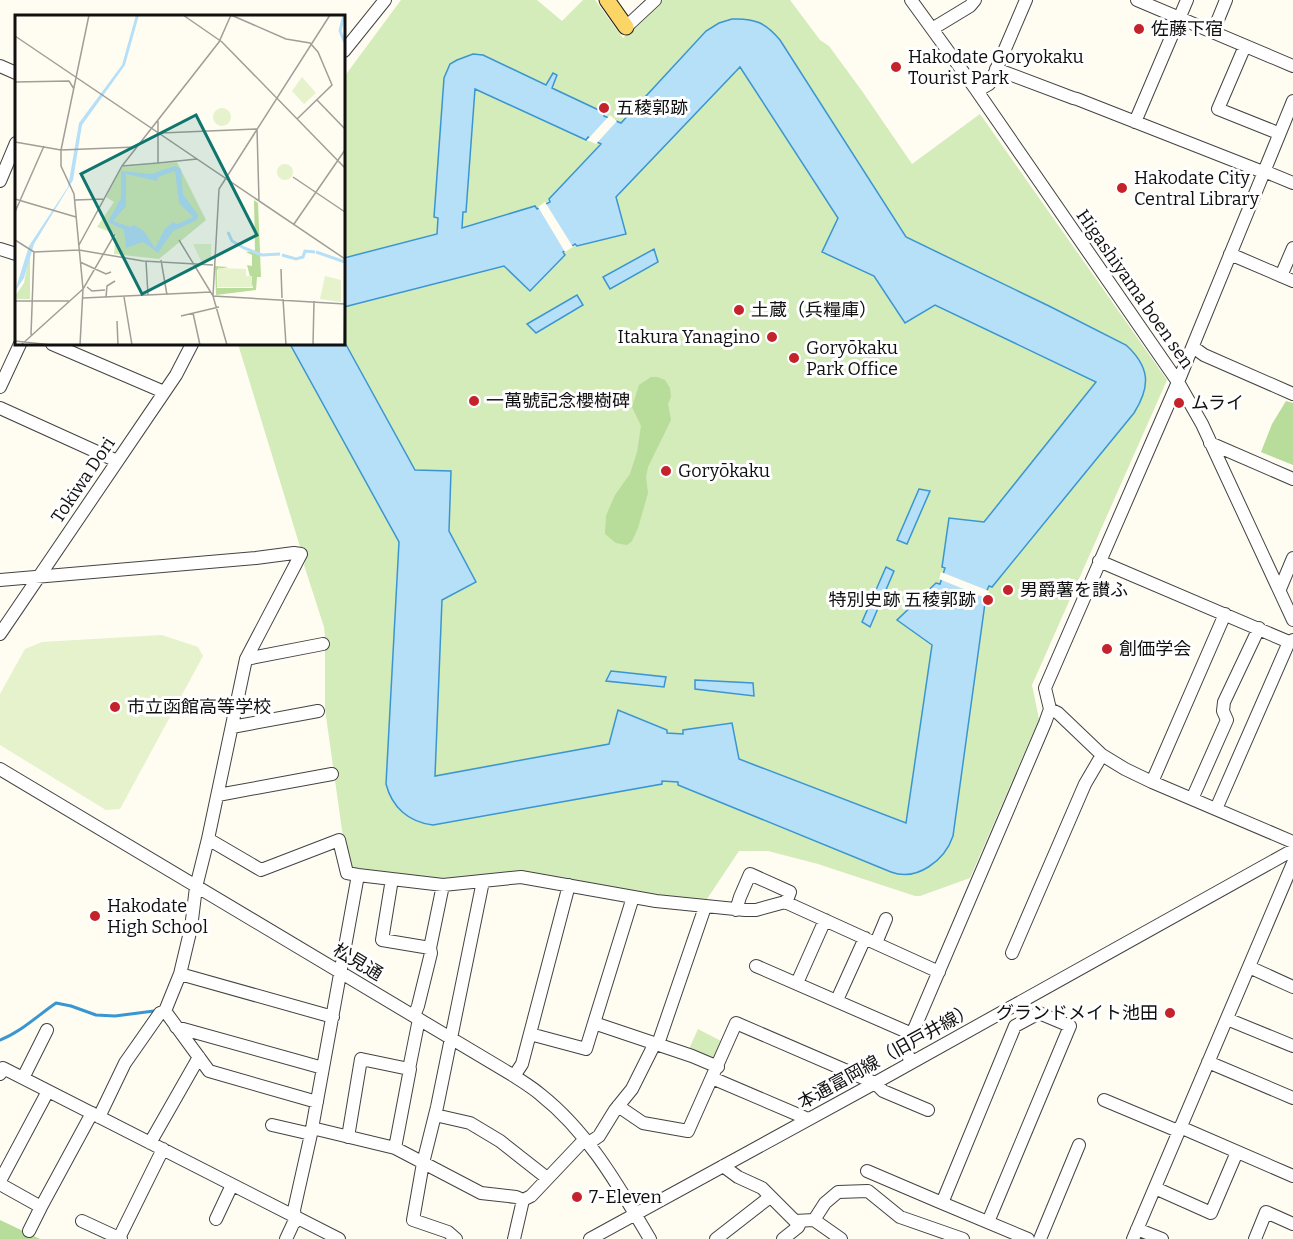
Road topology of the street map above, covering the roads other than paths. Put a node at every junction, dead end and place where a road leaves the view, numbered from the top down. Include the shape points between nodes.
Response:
1 (385, 0) edge
2 (607, 0) edge
3 (655, 0) edge
4 (911, 0) edge
5 (975, 0) edge
6 (1026, 0) edge
7 (1137, 0) edge
8 (1187, 0) edge
9 (1226, 0) edge
10 (1179, 18) junction
11 (626, 27) joint
12 (932, 29) junction
13 (1213, 32) junction
14 (1245, 46) junction
15 (345, 50) edge
16 (0, 66) edge
17 (1293, 66) edge
18 (996, 69) junction
19 (15, 73) edge
20 (977, 91) junction
21 (1293, 101) edge
22 (1135, 122) junction
23 (1273, 131) dead end
24 (15, 145) edge
25 (1264, 172) junction
26 (0, 181) edge
27 (1293, 183) edge
28 (1293, 248) edge
29 (0, 249) edge
30 (15, 254) edge
31 (1230, 254) junction
32 (1281, 276) junction
33 (1293, 281) edge
34 (20, 345) edge
35 (54, 345) edge
36 (192, 345) edge
37 (1193, 347) junction
38 (1178, 382) junction
39 (0, 387) edge
40 (164, 392) junction
41 (1293, 394) edge
42 (0, 408) edge
43 (1210, 443) junction
44 (117, 461) junction
45 (1293, 479) edge
46 (1293, 558) edge
47 (1099, 561) junction
48 (39, 576) junction
49 (0, 580) edge
50 (1280, 589) junction
51 (1225, 614) junction
52 (1293, 620) edge
53 (1259, 628) junction
54 (0, 634) edge
55 (1291, 641) edge
56 (323, 644) dead end
57 (246, 659) junction
58 (1050, 709) junction
59 (318, 711) dead end
60 (232, 727) junction
61 (1102, 755) junction
62 (0, 769) edge
63 (332, 774) dead end
64 (1152, 782) junction
65 (218, 795) junction
66 (1192, 799) junction
67 (1216, 809) junction
68 (208, 839) junction
69 (1293, 842) edge
70 (1293, 850) edge
71 (1293, 863) edge
72 (358, 875) junction
73 (392, 879) junction
74 (483, 881) junction
75 (443, 885) junction
76 (569, 885) junction
77 (196, 886) junction
78 (633, 897) junction
79 (786, 903) junction
80 (705, 907) junction
81 (736, 910) junction
82 (825, 920) junction
83 (886, 920) dead end
84 (870, 941) junction
85 (430, 948) junction
86 (1012, 953) dead end
87 (756, 966) dead end
88 (1249, 967) junction
89 (340, 972) junction
90 (939, 972) junction
91 (180, 974) junction
92 (797, 983) junction
93 (1293, 987) edge
94 (837, 1000) junction
95 (1019, 1002) junction
96 (165, 1011) junction
97 (333, 1017) junction
98 (417, 1018) junction
99 (1028, 1019) junction
100 (1227, 1019) junction
101 (594, 1023) junction
102 (176, 1026) junction
103 (47, 1029) dead end
104 (530, 1034) junction
105 (912, 1034) junction
106 (451, 1039) junction
107 (657, 1043) junction
108 (1293, 1046) edge
109 (199, 1057) junction
110 (911, 1062) junction
111 (1208, 1062) junction
112 (323, 1068) junction
113 (1, 1069) edge
114 (409, 1069) junction
115 (715, 1073) junction
116 (514, 1076) junction
117 (23, 1078) junction
118 (875, 1083) junction
119 (48, 1091) junction
120 (1293, 1098) edge
121 (1104, 1100) dead end
122 (317, 1102) junction
123 (618, 1106) junction
124 (928, 1110) dead end
125 (95, 1115) junction
126 (435, 1115) junction
127 (808, 1119) junction
128 (272, 1125) dead end
129 (1179, 1129) junction
130 (311, 1131) junction
131 (348, 1137) junction
132 (587, 1141) junction
133 (150, 1143) junction
134 (1079, 1145) dead end
135 (395, 1148) junction
136 (163, 1149) junction
137 (1237, 1152) junction
138 (423, 1163) junction
139 (723, 1166) junction
140 (867, 1170) dead end
141 (1293, 1176) edge
142 (548, 1178) junction
143 (0, 1182) edge
144 (232, 1185) junction
145 (1155, 1188) junction
146 (770, 1197) junction
147 (523, 1200) junction
148 (942, 1203) junction
149 (41, 1207) junction
150 (635, 1214) junction
151 (297, 1218) junction
152 (216, 1219) dead end
153 (814, 1220) junction
154 (82, 1221) dead end
155 (801, 1221) junction
156 (988, 1222) junction
157 (1293, 1224) edge
158 (29, 1231) dead end
159 (1135, 1234) edge
160 (120, 1238) edge
161 (286, 1239) edge
162 (339, 1239) edge
163 (456, 1239) edge
164 (514, 1239) edge
165 (590, 1239) edge
166 (650, 1239) edge
167 (716, 1239) edge
168 (783, 1239) edge
169 (841, 1239) edge
170 (963, 1239) edge
171 (1028, 1239) edge
172 (1040, 1239) edge
173 (1161, 1239) edge
174 (1255, 1239) edge

1 - 15 street
2 - 11 main road
3 - 11 street
4 - 12 street, Higashiyama boen sen
5 - 12 street
6 - 18 street
7 - 10 street
8 - 10 street
9 - 13 street
10 - 13 street
10 - 22 street
12 - 20 street, Higashiyama boen sen
13 - 14 street
14 - 17 street
14 - 23 street via 1218,109
16 - 19 street
18 - 20 street via 988,84
18 - 22 street
20 - 38 street, Higashiyama boen sen
21 - 25 street
22 - 25 street
24 - 26 street
25 - 27 street
25 - 31 street
28 - 32 street
29 - 30 street
31 - 32 street
31 - 37 street
32 - 33 street
34 - 39 street
35 - 40 street
36 - 40 street, Tokiwa Dori
37 - 38 street
37 - 41 street
38 - 43 street, Higashiyama boen sen
38 - 47 street
40 - 44 street, Tokiwa Dori
42 - 44 street
43 - 45 street
43 - 50 street, Higashiyama boen sen
44 - 48 street, Tokiwa Dori
46 - 50 street
47 - 51 street
47 - 58 street via 1045,688
48 - 49 street
48 - 54 street, Tokiwa Dori
48 - 57 street via 301,554
50 - 52 street, Higashiyama boen sen
51 - 53 street
51 - 64 street
53 - 55 street
53 - 66 street via 1224,702 1227,720
55 - 67 street
56 - 57 street
57 - 60 street
58 - 61 street
58 - 90 street
59 - 60 street
60 - 65 street
61 - 64 street
61 - 86 street via 1085,784
62 - 77 street, 松見通
63 - 65 street
64 - 66 street
65 - 68 street
66 - 67 street
67 - 69 street
68 - 72 street via 261,870 339,840 347,873
68 - 77 street
70 - 95 street, 本通富岡線（旧戸井線）
71 - 88 street
72 - 73 street
72 - 89 street
73 - 75 street
73 - 85 street via 382,940
74 - 75 street
74 - 76 street via 521,877
74 - 106 street
75 - 85 street
76 - 78 street
76 - 104 street
77 - 89 street, 松見通
77 - 91 street
78 - 80 street
78 - 101 street
79 - 81 street
79 - 81 street via 790,892 750,874
79 - 82 street
80 - 81 street
80 - 107 street
82 - 84 street
82 - 92 street
83 - 84 street
84 - 90 street
84 - 94 street
85 - 98 street
87 - 92 street
88 - 93 street
88 - 100 street
89 - 97 street
89 - 98 street, 松見通
90 - 105 street
91 - 96 street
91 - 97 street
92 - 94 street
94 - 105 street
95 - 99 street
95 - 110 street, 本通富岡線（旧戸井線）
96 - 102 street
96 - 125 street via 125,1064
97 - 112 street
98 - 106 street, 松見通
98 - 114 street
99 - 148 street via 1016,1026
99 - 156 street via 1039,1013 1070,1026
100 - 108 street
100 - 111 street
101 - 104 street via 586,1049
101 - 107 street
102 - 109 street
102 - 112 street
103 - 117 street
104 - 116 street via 522,1064
105 - 110 street via 906,1051
106 - 116 street, 松見通
106 - 126 street
107 - 115 street via 692,1056
107 - 123 street
109 - 122 street via 209,1071
109 - 133 street
110 - 118 street, 本通富岡線（旧戸井線）
111 - 120 street
111 - 129 street
112 - 122 street
113 - 117 street
114 - 131 street via 361,1059
114 - 135 street
115 - 118 street via 736,1023
115 - 123 street via 688,1131 643,1123
115 - 127 street
116 - 132 street, 松見通 via 542,1095
117 - 119 street
118 - 124 street via 883,1091
118 - 127 street, 本通富岡線（旧戸井線）
119 - 125 street
119 - 143 street
121 - 129 street
122 - 130 street
123 - 132 street via 599,1136
125 - 133 street
125 - 149 street
126 - 138 street
126 - 142 street via 470,1123
127 - 139 street, 本通富岡線（旧戸井線）
128 - 130 street
129 - 137 street
129 - 145 street
130 - 131 street
130 - 151 street via 294,1210
131 - 135 street
132 - 142 street
132 - 150 street, 松見通
133 - 136 street
134 - 172 street
135 - 138 street
136 - 144 street
136 - 160 street
137 - 141 street
137 - 145 street via 1211,1212
138 - 147 street via 481,1193
138 - 163 street via 413,1220 448,1232
139 - 146 street via 762,1188
139 - 150 street, 本通富岡線（旧戸井線）
140 - 148 street
142 - 147 street
143 - 149 street
144 - 151 street
144 - 152 street
145 - 159 street
146 - 155 street via 795,1221
146 - 167 street
147 - 164 street
148 - 156 street
149 - 158 street
150 - 165 street, 本通富岡線（旧戸井線）
150 - 166 street, 松見通
151 - 161 street
151 - 162 street
153 - 155 street
153 - 169 street
153 - 170 street via 838,1192 868,1191 900,1216
154 - 160 street
155 - 168 street
156 - 171 street
157 - 174 street via 1266,1212
159 - 173 street

